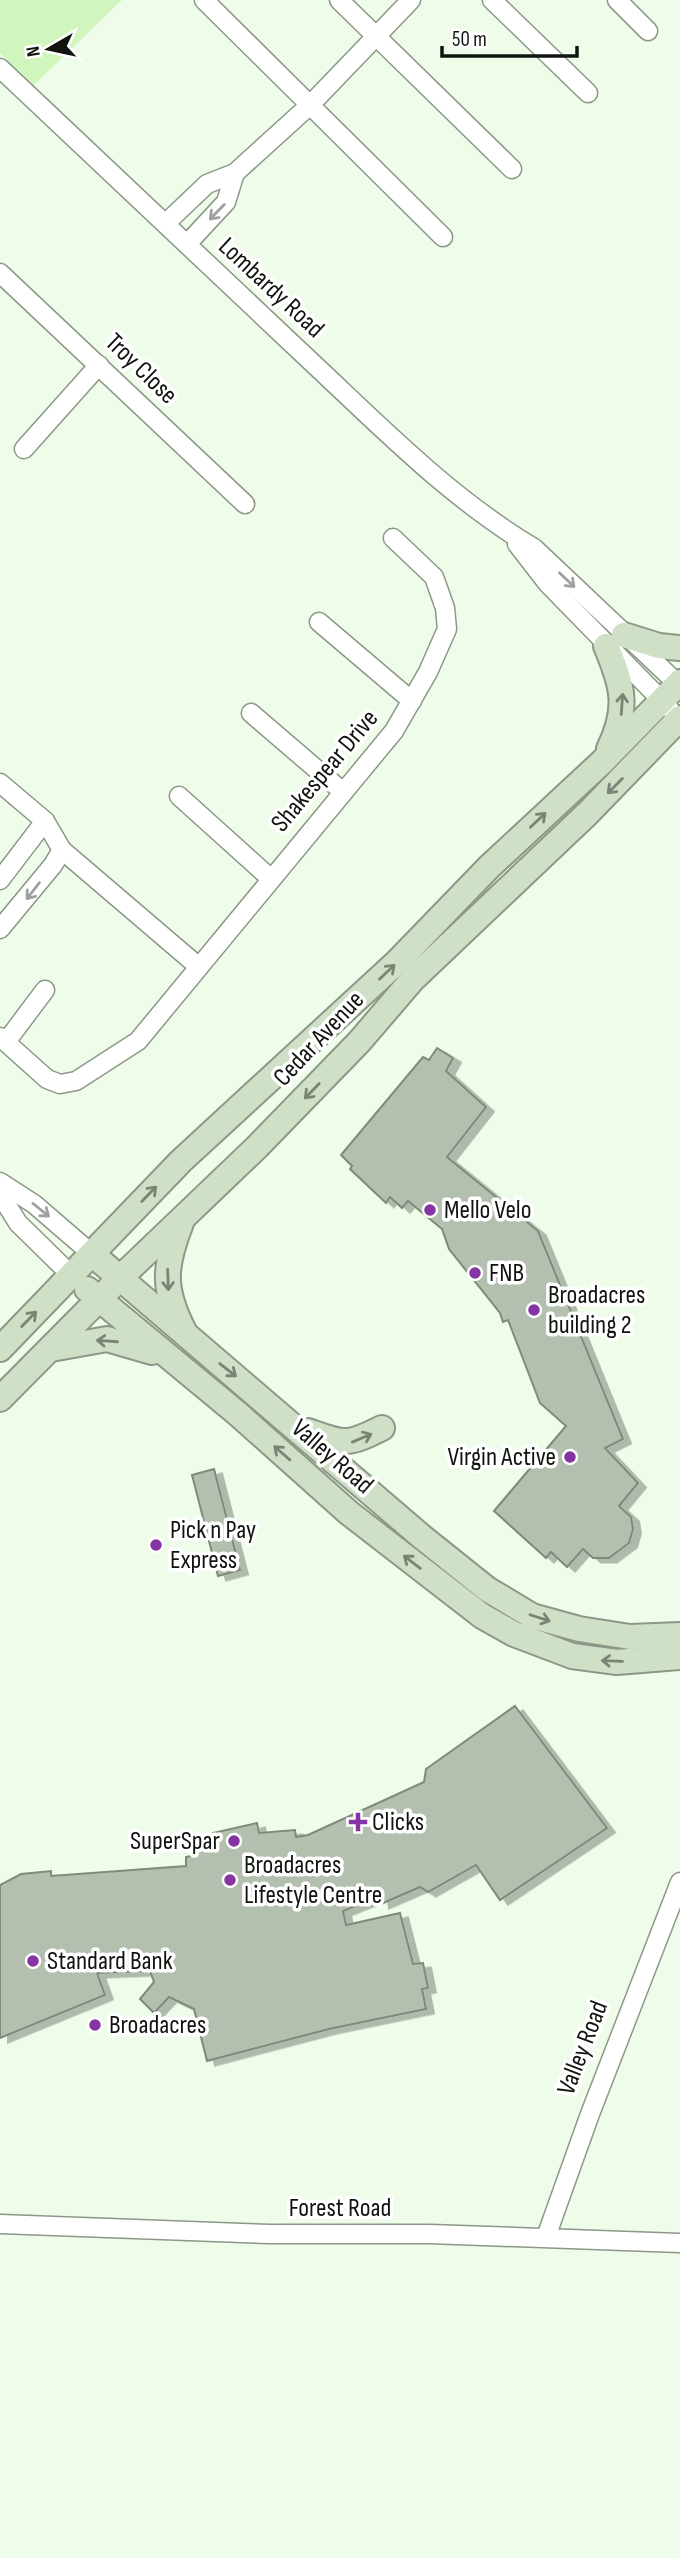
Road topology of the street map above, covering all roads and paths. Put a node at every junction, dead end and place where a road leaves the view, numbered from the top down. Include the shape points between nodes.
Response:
1 (204, 0) edge
2 (338, 0) edge
3 (411, 0) edge
4 (492, 0) edge
5 (617, 0) edge
6 (648, 31) dead end
7 (376, 37) junction
8 (0, 68) edge
9 (588, 93) dead end
10 (310, 105) junction
11 (512, 169) dead end
12 (235, 173) junction
13 (166, 223) junction
14 (443, 237) dead end
15 (187, 244) junction
16 (0, 273) edge
17 (99, 365) junction
18 (24, 449) dead end
19 (245, 504) dead end
20 (393, 538) dead end
21 (319, 622) dead end
22 (615, 640) junction
23 (680, 648) edge
24 (675, 688) edge
25 (412, 701) junction
26 (251, 713) dead end
27 (680, 719) edge
28 (602, 762) junction
29 (0, 783) edge
30 (344, 792) junction
31 (179, 796) dead end
32 (45, 821) junction
33 (62, 850) junction
34 (270, 878) junction
35 (0, 880) edge
36 (0, 929) edge
37 (199, 967) junction
38 (45, 990) dead end
39 (3, 1039) edge
40 (0, 1182) edge
41 (0, 1194) edge
42 (182, 1219) junction
43 (92, 1254) junction
44 (71, 1275) junction
45 (118, 1279) junction
46 (99, 1300) junction
47 (188, 1339) junction
48 (0, 1349) edge
49 (51, 1349) junction
50 (163, 1355) junction
51 (0, 1399) edge
52 (295, 1426) junction
53 (382, 1428) dead end
54 (508, 1602) junction
55 (500, 1626) junction
56 (680, 1635) edge
57 (680, 1657) edge
58 (680, 1882) edge
59 (0, 2224) edge
60 (546, 2237) junction
61 (680, 2244) edge

1 - 10 street
2 - 7 street
3 - 7 street
4 - 9 street
5 - 6 street
7 - 10 street
7 - 11 street
8 - 13 street, Lombardy Road
10 - 12 street
10 - 14 street
12 - 13 street via 206,184
12 -> 15 street via 226,202
13 - 15 street, Lombardy Road
15 - 22 street, Lombardy Road via 387,433 514,537 548,584
16 - 17 street, Troy Close
17 - 18 street
17 - 19 street, Troy Close
20 - 25 street, Shakespear Drive via 425,566 440,589 447,629
21 - 25 street
22 - 23 main road
22 - 24 street, Lombardy Road
28 -> 22 main road via 620,728 623,697
24 - 27 street, Lombardy Road
24 - 28 main road, Cedar Avenue
25 - 30 street, Shakespear Drive
26 - 30 street
27 -> 42 main road, Cedar Avenue via 413,979 359,1042
43 -> 28 main road, Cedar Avenue via 181,1161 397,962 489,867
29 - 32 street
30 - 34 street, Shakespear Drive
31 - 34 street
32 - 33 street
32 - 35 street
33 -> 36 street
33 - 37 street
34 - 37 street, Shakespear Drive
37 - 39 street, Shakespear Drive via 138,1041 68,1084 54,1083
38 - 39 street
40 -> 43 street, Valley Road via 34,1204
41 - 44 street, Valley Road via 18,1223
42 - 45 main road, Cedar Avenue
42 -> 47 main road via 166,1273 171,1305
43 - 44 main road, Cedar Avenue
43 - 45 main road, Valley Road
44 - 46 main road, Valley Road
48 -> 44 main road, Cedar Avenue
45 - 46 main road, Cedar Avenue
45 - 47 main road, Valley Road
46 - 49 main road, Cedar Avenue
46 - 50 main road, Valley Road
47 -> 52 main road, Valley Road
50 -> 49 main road via 107,1339
49 - 51 main road, Cedar Avenue
55 -> 50 main road, Valley Road via 360,1522 239,1414
52 -> 53 main road via 339,1443 355,1442
52 - 54 main road, Valley Road via 457,1567
54 - 55 main road
54 -> 56 main road, Valley Road via 532,1616 579,1629 630,1637
57 -> 55 main road, Valley Road via 595,1660 572,1656
58 - 60 street, Valley Road
59 - 60 street, Forest Road via 270,2234
60 - 61 street, Forest Road

